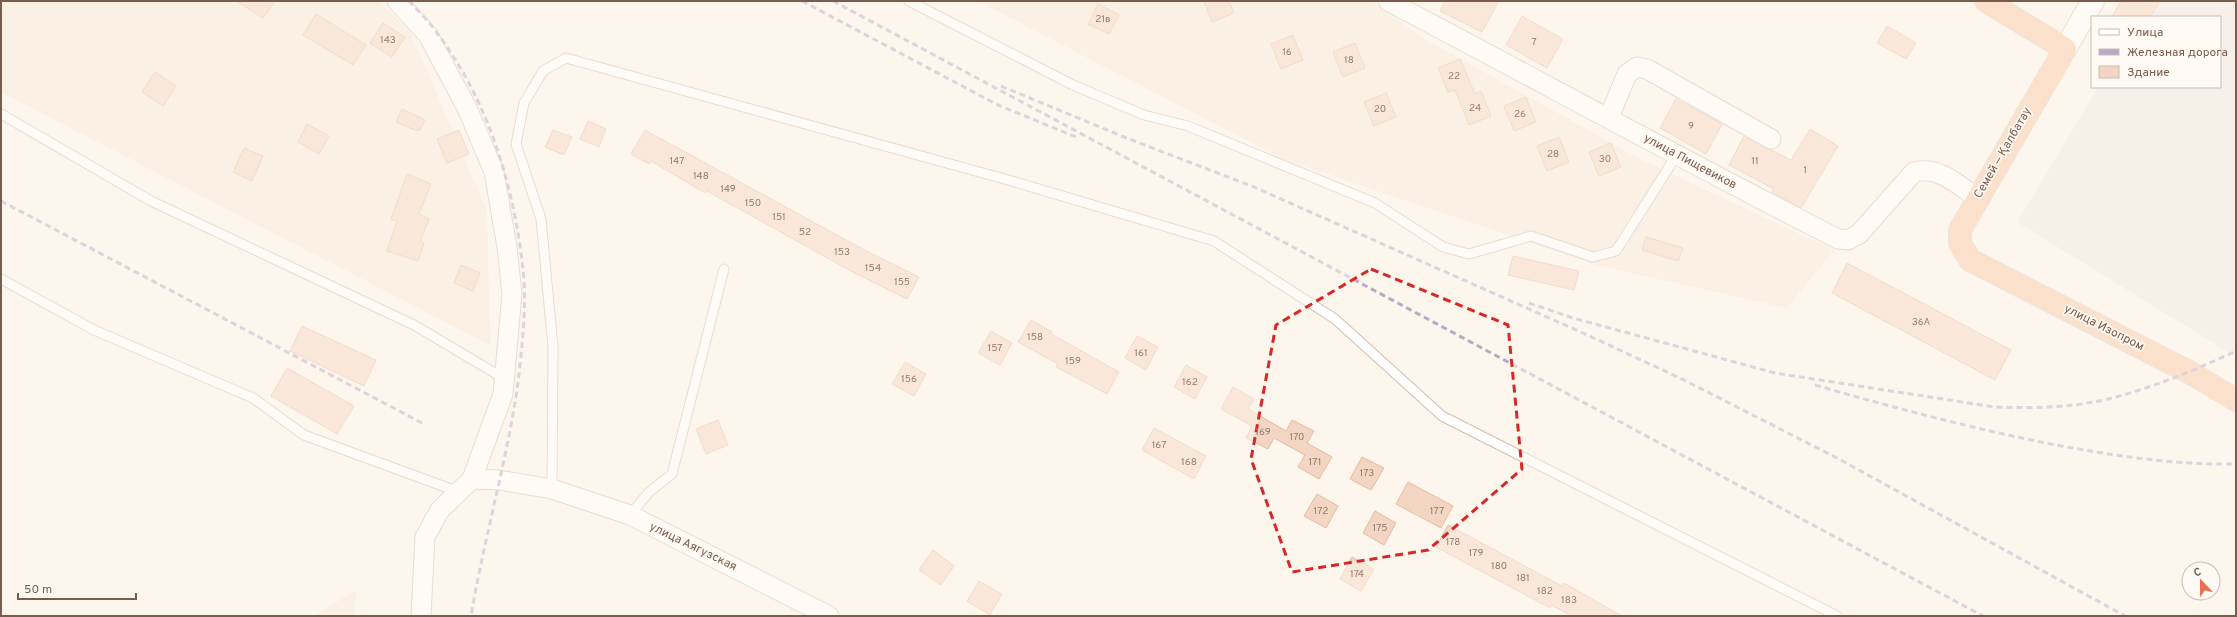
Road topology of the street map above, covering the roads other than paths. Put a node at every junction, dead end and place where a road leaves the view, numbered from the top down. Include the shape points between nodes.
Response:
1 (397, 1) edge
2 (909, 1) edge
3 (1388, 1) edge
4 (1986, 1) edge
5 (2093, 1) edge
6 (2065, 49) junction
7 (1, 114) edge
8 (1609, 117) junction
9 (1771, 139) dead end
10 (1676, 156) junction
11 (1977, 198) junction
12 (1970, 260) joint
13 (724, 270) dead end
14 (1, 279) edge
15 (505, 379) junction
16 (2236, 400) edge
17 (472, 480) junction
18 (552, 489) junction
19 (459, 492) junction
20 (630, 515) junction
21 (421, 616) edge
22 (829, 616) edge
23 (1837, 616) edge

1 - 15 street via 428,35 467,108 494,172 507,246 512,294
2 - 10 lane via 1073,85 1144,115 1188,126 1375,203 1443,247 1470,254 1531,236 1593,257 1616,251
3 - 8 street, улица Пищевиков
4 - 6 highway
5 - 6 main road
6 - 11 highway, Семей — Қалбатау
7 - 15 lane via 151,201 414,325
8 - 9 street via 1627,74 1637,67 1647,69
8 - 10 street, улица Пищевиков
10 - 11 street, улица Пищевиков via 1838,239 1848,240 1858,234 1914,172 1938,172
11 - 12 highway, Семей — Қалбатау via 1960,230 1960,243
12 - 16 highway, улица Изопром via 2190,372
13 - 20 lane via 672,474 649,492
14 - 19 lane via 94,330 253,398 304,435
15 - 17 street via 503,394
17 - 18 street, улица Аягузская via 499,480
17 - 19 street
18 - 20 street, улица Аягузская
18 - 23 lane via 553,347 542,226 516,144 524,103 543,70 566,58 1012,181 1214,241 1335,319 1442,416
19 - 21 street via 440,510 425,537
20 - 22 street, улица Аягузская

